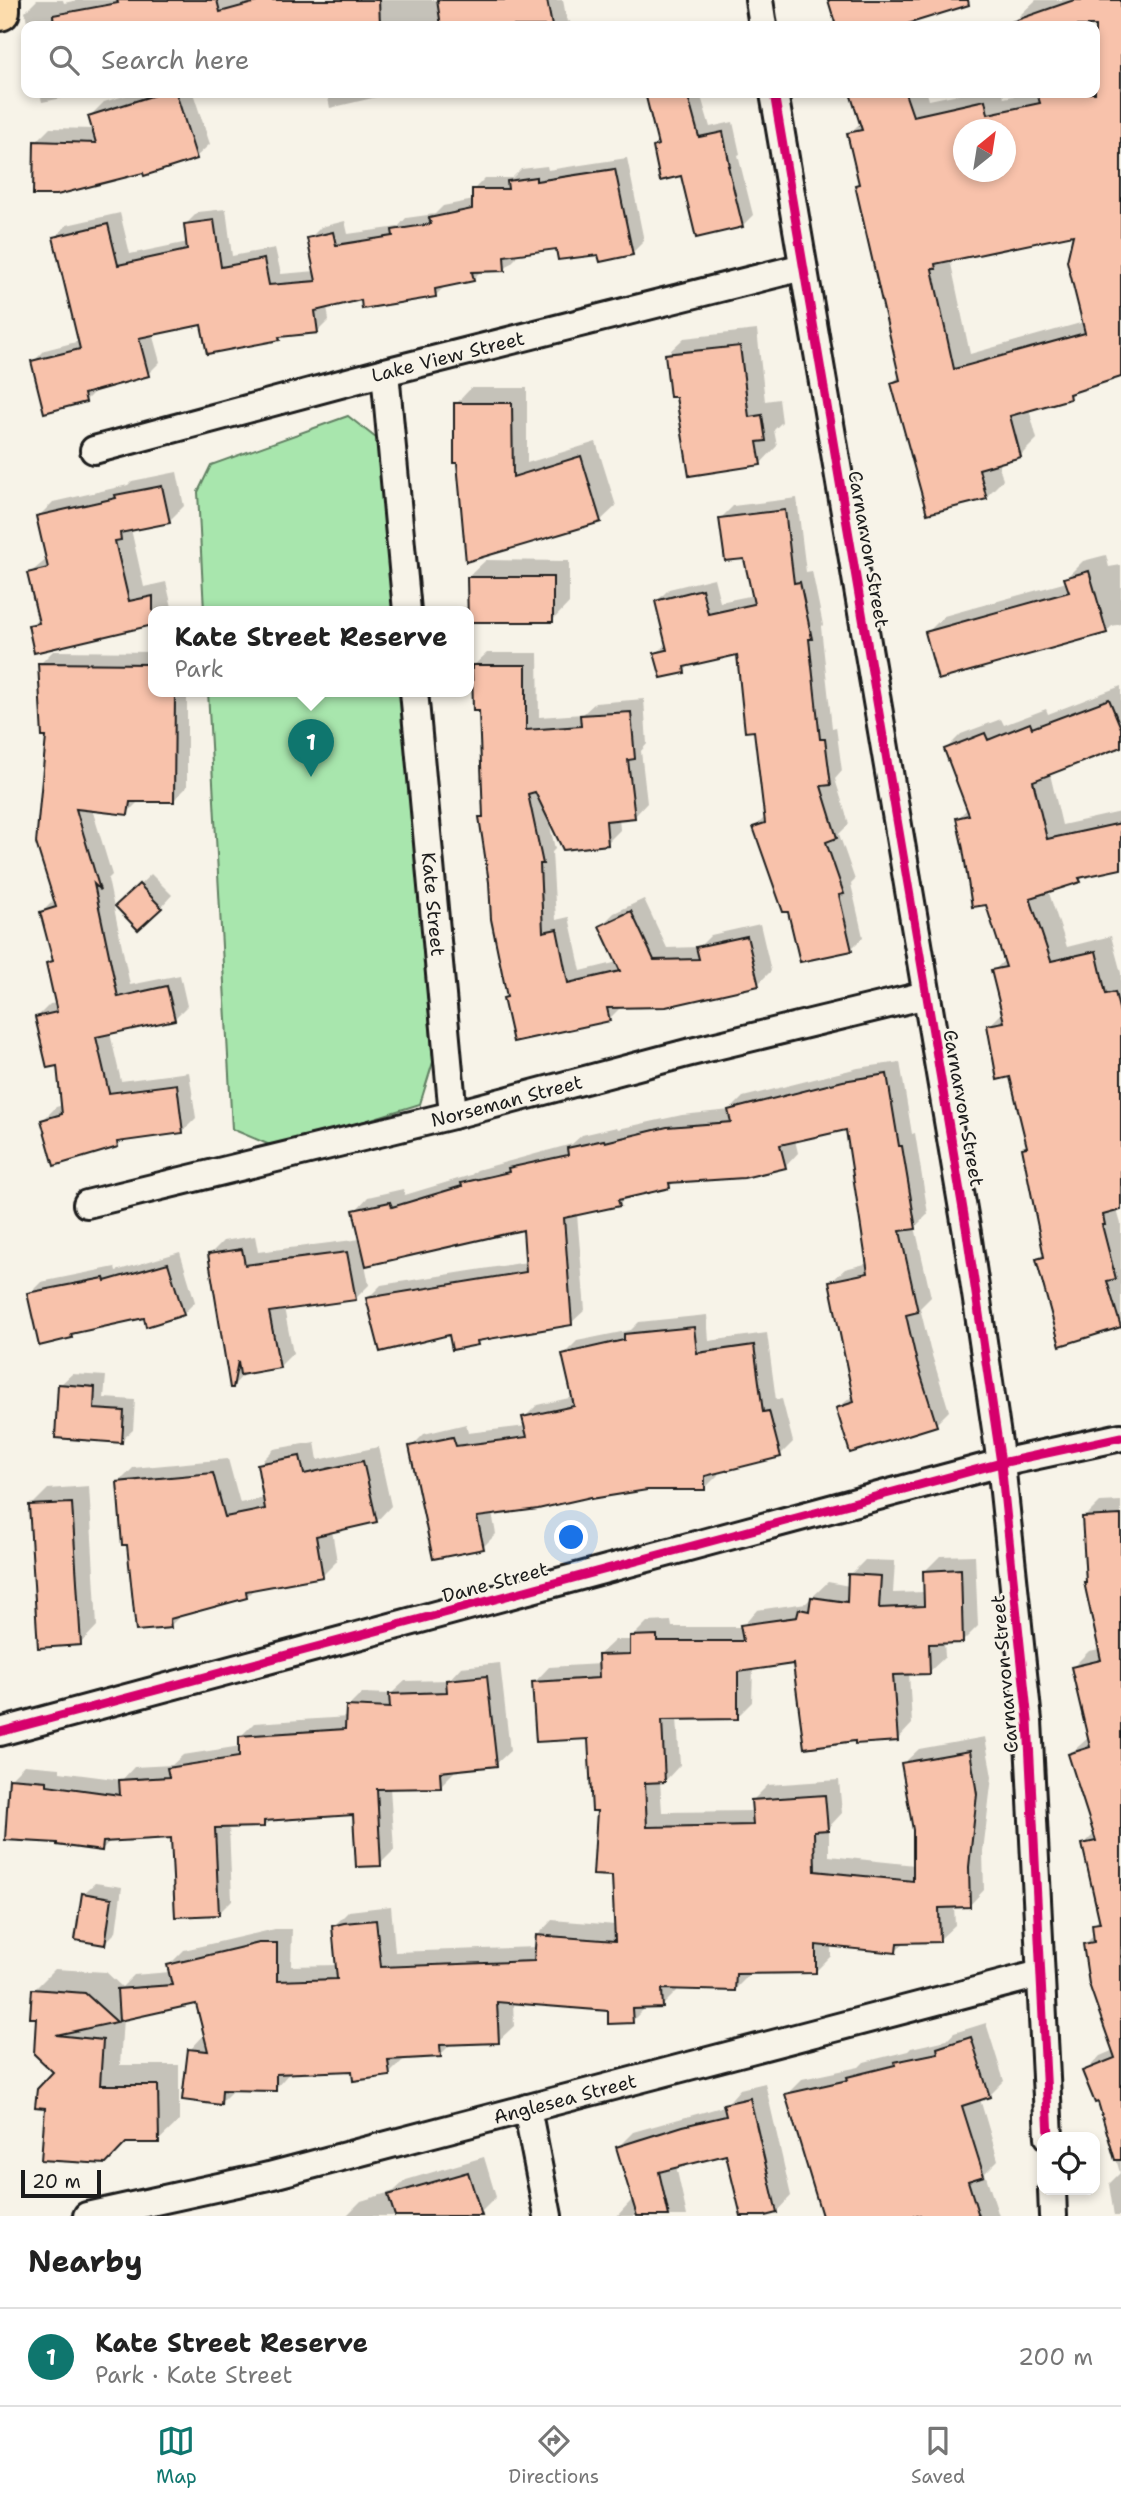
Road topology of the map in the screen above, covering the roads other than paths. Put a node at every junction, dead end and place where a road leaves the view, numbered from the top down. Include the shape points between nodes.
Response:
1 (0, 0) edge
2 (759, 0) edge
3 (0, 11) edge
4 (762, 21) edge
5 (775, 98) edge
6 (803, 267) junction
7 (385, 372) junction
8 (94, 450) dead end
9 (407, 606) edge
10 (415, 697) edge
11 (926, 995) junction
12 (453, 1115) junction
13 (87, 1204) dead end
14 (1121, 1437) edge
15 (1002, 1464) junction
16 (0, 1732) edge
17 (1040, 1974) junction
18 (527, 2108) junction
19 (1049, 2132) edge
20 (1052, 2195) edge
21 (87, 2216) edge
22 (548, 2216) edge
23 (1054, 2216) edge

1 - 3 highway
2 - 4 street
5 - 6 street, Carnarvon Street
6 - 7 street, Lake View Street
6 - 11 street, Carnarvon Street
7 - 8 street, Lake View Street
7 - 9 street
10 - 12 street, Kate Street
11 - 12 street, Norseman Street
11 - 15 street, Carnarvon Street
12 - 13 street, Norseman Street
14 - 15 street, Dane Street
15 - 16 street, Dane Street
15 - 17 street, Carnarvon Street via 1028,1721
17 - 18 street, Anglesea Street
17 - 19 street, Carnarvon Street
18 - 21 street, Anglesea Street via 269,2176
18 - 22 street
20 - 23 street

